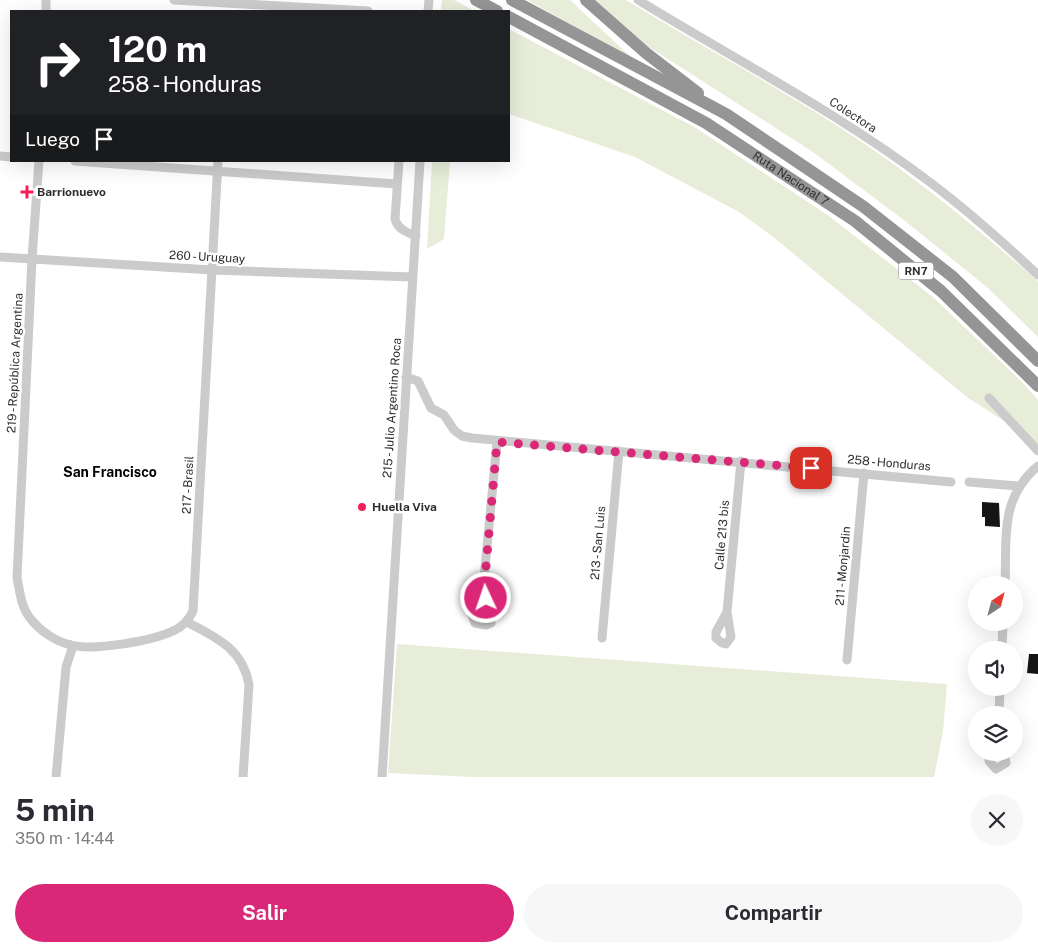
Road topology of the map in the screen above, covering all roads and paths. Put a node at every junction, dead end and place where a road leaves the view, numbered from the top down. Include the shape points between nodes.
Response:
1 (174, 0) edge
2 (476, 0) edge
3 (512, 0) edge
4 (586, 0) edge
5 (638, 0) edge
6 (225, 4) edge
7 (348, 10) edge
8 (495, 10) edge
9 (510, 18) edge
10 (726, 114) junction
11 (38, 162) edge
12 (89, 162) edge
13 (218, 162) edge
14 (399, 162) edge
15 (420, 162) edge
16 (218, 171) junction
17 (397, 184) junction
18 (416, 236) junction
19 (0, 257) edge
20 (32, 259) junction
21 (212, 270) junction
22 (1038, 275) edge
23 (412, 278) junction
24 (1038, 361) edge
25 (406, 377) junction
26 (1038, 386) edge
27 (989, 398) dead end
28 (497, 442) junction
29 (620, 451) junction
30 (1038, 452) edge
31 (741, 461) junction
32 (1038, 466) edge
33 (864, 473) junction
34 (951, 482) dead end
35 (969, 482) dead end
36 (1018, 486) junction
37 (1005, 576) edge
38 (484, 589) dead end
39 (727, 612) dead end
40 (186, 622) junction
41 (602, 638) dead end
42 (73, 646) junction
43 (847, 660) dead end
44 (989, 761) edge
45 (1006, 761) edge
46 (56, 777) edge
47 (243, 777) edge
48 (382, 777) edge

1 - 6 street
2 - 8 highway
3 - 10 highway, Ruta Nacional 7 / RN7
4 - 10 highway
5 - 22 street, Colectora via 797,93 900,161 939,189
6 - 7 street
9 - 26 highway, Ruta Nacional 7 / RN7 via 706,122 855,221 942,291
10 - 24 highway, Ruta Nacional 7 / RN7 via 864,207 953,277
11 - 20 street, 219 - República Argentina
12 - 16 street
13 - 16 street, 217 - Brasil
14 - 17 street
15 - 18 street, 215 - Julio Argentino Roca
16 - 17 street
16 - 21 street, 217 - Brasil
17 - 18 street via 397,225
18 - 23 street, 215 - Julio Argentino Roca
19 - 20 street, 260 - Uruguay
20 - 21 street, 260 - Uruguay
20 - 42 street, 219 - República Argentina via 17,578 20,597 30,618 49,636
21 - 23 street, 260 - Uruguay
21 - 40 street, 217 - Brasil via 194,611
23 - 25 street, 215 - Julio Argentino Roca
25 - 28 street, 258 - Honduras via 418,381 431,408 444,415 462,436
25 - 48 street, 215 - Julio Argentino Roca
27 - 30 street
28 - 29 street, 258 - Honduras
28 - 38 street
29 - 31 street, 258 - Honduras
29 - 41 street, 213 - San Luis
31 - 33 street, 258 - Honduras
31 - 39 street, Calle 213 bis
32 - 36 street
33 - 34 street, 258 - Honduras
33 - 43 street, 211 - Monjardin
35 - 36 street
36 - 37 street via 1008,515
40 - 42 street via 176,630 141,640 116,645
40 - 47 street via 224,642 247,672
42 - 46 street via 66,667
44 - 45 street via 996,769

